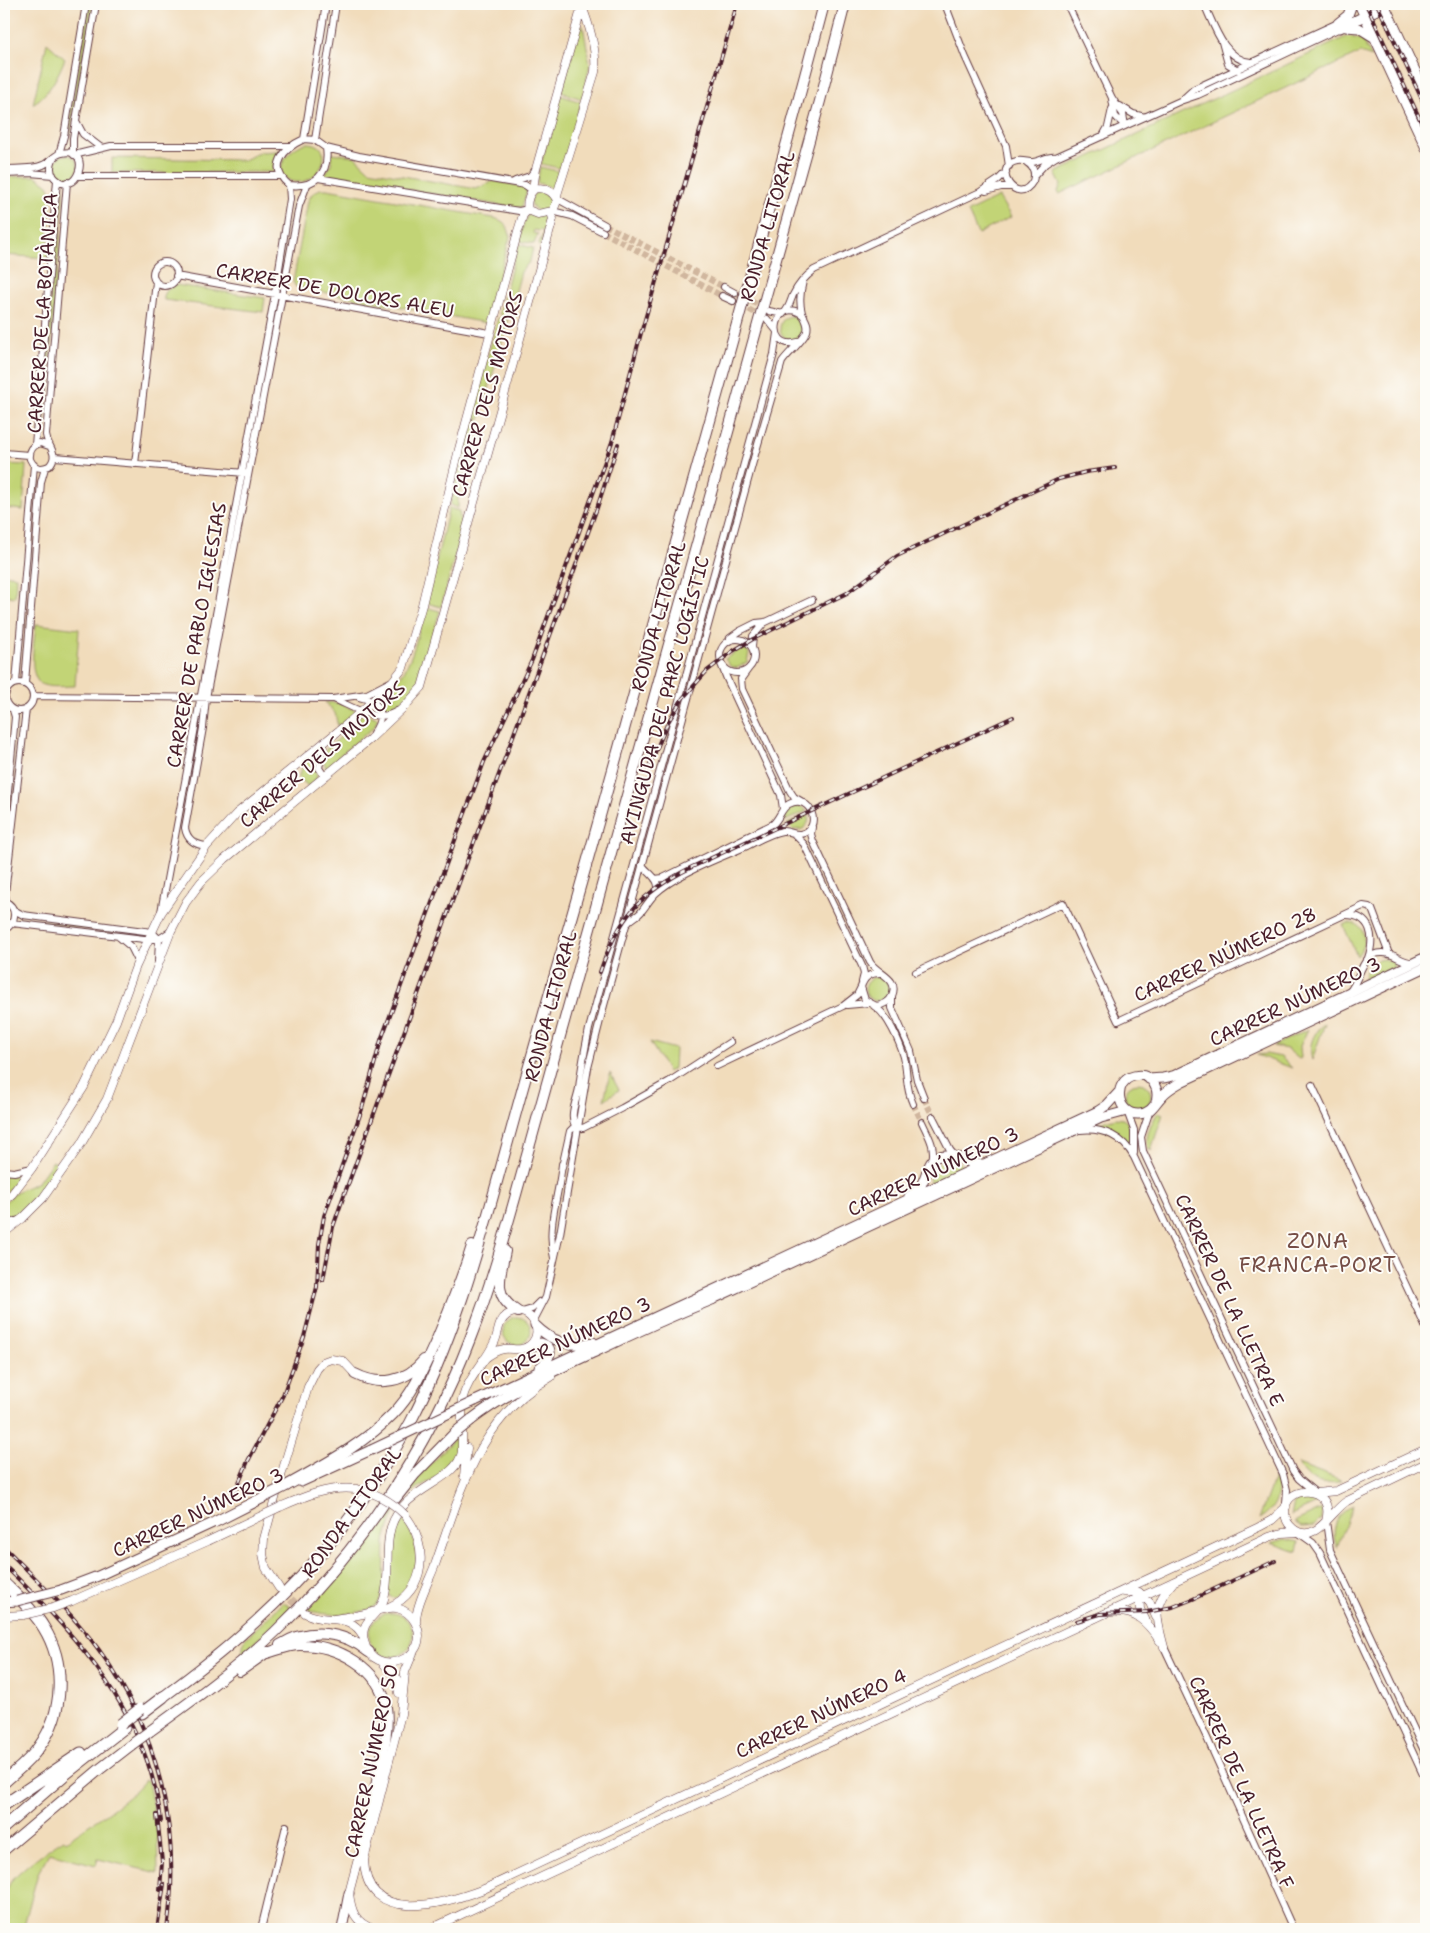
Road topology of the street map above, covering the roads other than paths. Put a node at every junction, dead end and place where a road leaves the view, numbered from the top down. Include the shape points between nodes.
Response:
1 (86, 4) edge
2 (96, 4) edge
3 (326, 4) edge
4 (336, 4) edge
5 (824, 4) edge
6 (845, 4) edge
7 (945, 4) edge
8 (1067, 4) edge
9 (1204, 4) edge
10 (1352, 4) edge
11 (1359, 4) edge
12 (581, 5) edge
13 (1385, 5) edge
14 (1365, 16) junction
15 (1340, 26) junction
16 (1375, 38) junction
17 (1227, 53) junction
18 (1253, 62) junction
19 (1262, 65) junction
20 (1235, 67) junction
21 (1217, 78) junction
22 (1426, 94) edge
23 (1198, 95) junction
24 (1112, 98) junction
25 (1180, 101) junction
26 (1112, 108) junction
27 (1145, 117) junction
28 (76, 121) junction
29 (1125, 126) junction
30 (1103, 136) junction
31 (304, 139) junction
32 (315, 140) junction
33 (291, 146) junction
34 (100, 147) junction
35 (326, 148) junction
36 (1426, 148) edge
37 (59, 154) junction
38 (74, 155) junction
39 (1056, 157) junction
40 (53, 159) junction
41 (1026, 162) junction
42 (4, 169) edge
43 (536, 169) junction
44 (1007, 169) junction
45 (4, 174) edge
46 (78, 176) junction
47 (280, 176) junction
48 (1034, 176) junction
49 (55, 178) junction
50 (318, 178) junction
51 (67, 182) junction
52 (506, 182) junction
53 (289, 185) junction
54 (307, 185) junction
55 (1012, 187) junction
56 (533, 190) junction
57 (980, 192) junction
58 (556, 198) junction
59 (528, 209) junction
60 (552, 212) junction
61 (605, 225) tunnel mouth
62 (603, 232) tunnel mouth
63 (176, 276) junction
64 (803, 281) junction
65 (156, 282) junction
66 (724, 287) tunnel mouth
67 (735, 293) tunnel mouth
68 (274, 294) junction
69 (282, 295) junction
70 (722, 296) tunnel mouth
71 (733, 301) tunnel mouth
72 (770, 311) tunnel mouth
73 (783, 314) junction
74 (804, 317) junction
75 (767, 319) tunnel mouth
76 (776, 332) junction
77 (489, 333) junction
78 (266, 339) junction
79 (274, 342) junction
80 (799, 342) junction
81 (261, 363) junction
82 (271, 364) junction
83 (36, 445) junction
84 (49, 446) junction
85 (4, 453) edge
86 (29, 455) junction
87 (54, 457) junction
88 (135, 464) junction
89 (34, 465) junction
90 (45, 468) junction
91 (240, 473) junction
92 (248, 474) junction
93 (812, 600) dead end
94 (766, 622) junction
95 (725, 642) junction
96 (753, 650) junction
97 (721, 664) junction
98 (749, 668) junction
99 (395, 680) junction
100 (16, 683) junction
101 (25, 683) junction
102 (4, 696) edge
103 (34, 696) junction
104 (357, 697) junction
105 (203, 698) junction
106 (333, 699) junction
107 (373, 701) junction
108 (406, 706) junction
109 (26, 709) junction
110 (13, 710) junction
111 (362, 710) junction
112 (381, 717) junction
113 (370, 739) junction
114 (324, 742) junction
115 (325, 777) junction
116 (802, 802) junction
117 (782, 812) junction
118 (812, 825) junction
119 (791, 833) junction
120 (4, 834) edge
121 (207, 846) junction
122 (642, 865) junction
123 (655, 879) junction
124 (656, 894) junction
125 (5, 901) edge
126 (14, 910) junction
127 (161, 913) junction
128 (1344, 915) junction
129 (12, 923) junction
130 (626, 925) junction
131 (4, 930) edge
132 (171, 931) junction
133 (150, 935) junction
134 (118, 936) junction
135 (159, 939) junction
136 (1389, 954) junction
137 (1426, 957) edge
138 (1368, 959) junction
139 (138, 962) junction
140 (1417, 962) junction
141 (157, 963) junction
142 (1426, 969) edge
143 (916, 972) dead end
144 (880, 973) junction
145 (862, 985) junction
146 (892, 996) junction
147 (1343, 996) junction
148 (870, 1004) junction
149 (843, 1006) junction
150 (730, 1042) dead end
151 (717, 1066) dead end
152 (580, 1075) junction
153 (1149, 1079) junction
154 (1312, 1085) dead end
155 (1119, 1092) junction
156 (924, 1098) tunnel mouth
157 (1156, 1102) junction
158 (913, 1104) tunnel mouth
159 (1150, 1110) junction
160 (1127, 1111) junction
161 (933, 1117) tunnel mouth
162 (513, 1122) junction
163 (922, 1122) tunnel mouth
164 (576, 1126) junction
165 (1071, 1132) junction
166 (955, 1156) junction
167 (932, 1161) junction
168 (1137, 1162) junction
169 (985, 1164) junction
170 (562, 1167) junction
171 (32, 1168) junction
172 (4, 1171) edge
173 (517, 1191) junction
174 (557, 1200) junction
175 (4, 1201) edge
176 (897, 1206) junction
177 (23, 1218) junction
178 (4, 1225) edge
179 (4, 1233) edge
180 (559, 1240) junction
181 (554, 1258) junction
182 (546, 1293) junction
183 (713, 1299) junction
184 (520, 1312) junction
185 (535, 1323) junction
186 (1426, 1328) edge
187 (498, 1330) junction
188 (437, 1338) junction
189 (608, 1339) junction
190 (526, 1348) junction
191 (510, 1349) junction
192 (484, 1360) junction
193 (355, 1374) joint
194 (528, 1376) junction
195 (459, 1432) junction
196 (1426, 1449) edge
197 (1426, 1463) edge
198 (286, 1488) junction
199 (1316, 1493) junction
200 (456, 1507) junction
201 (1286, 1507) junction
202 (1326, 1521) junction
203 (215, 1522) joint
204 (1298, 1532) junction
205 (346, 1554) junction
206 (1147, 1579) junction
207 (1175, 1581) junction
208 (4, 1583) edge
209 (279, 1588) tunnel mouth
210 (1118, 1593) junction
211 (1140, 1595) junction
212 (4, 1602) edge
213 (388, 1608) junction
214 (305, 1612) tunnel mouth
215 (376, 1612) junction
216 (1109, 1612) junction
217 (4, 1616) edge
218 (334, 1619) junction
219 (1156, 1619) junction
220 (1147, 1623) junction
221 (416, 1624) junction
222 (363, 1636) junction
223 (1164, 1646) junction
224 (415, 1648) junction
225 (368, 1652) junction
226 (263, 1654) junction
227 (382, 1661) junction
228 (241, 1666) junction
229 (163, 1697) joint
230 (122, 1726) junction
231 (1426, 1755) edge
232 (1426, 1781) edge
233 (4, 1782) edge
234 (374, 1798) junction
235 (4, 1806) edge
236 (286, 1826) dead end
237 (4, 1827) edge
238 (4, 1850) edge
239 (367, 1880) joint
240 (349, 1893) junction
241 (261, 1929) edge
242 (342, 1929) edge
243 (374, 1929) edge
244 (430, 1929) edge
245 (1293, 1929) edge

1 - 37 street
2 - 28 street
3 - 31 street
4 - 32 street
5 - 162 highway, RONDA LITORAL
6 - 173 highway, RONDA LITORAL
7 - 44 street via 1006,146
8 - 24 street
9 - 17 street
10 - 15 main road
11 - 14 main road
12 - 43 street
12 - 58 street via 595,56 594,72
13 - 14 main road
13 - 22 main road
14 - 15 main road
14 - 16 main road
15 - 16 main road via 1359,28
15 - 18 street
15 - 19 street
16 - 36 main road
17 - 18 street
17 - 20 street
17 - 21 street
18 - 20 street
19 - 20 street via 1240,70
19 - 23 street
20 - 21 street
20 - 23 street via 1231,75
21 - 25 street via 1194,89
23 - 25 street
24 - 26 street
24 - 27 street via 1128,111
24 - 29 street via 1121,111
25 - 27 street
26 - 29 street
26 - 30 street
27 - 29 street
28 - 34 street via 84,134
28 - 38 street
29 - 30 street
30 - 39 street
31 - 32 street
31 - 33 street
32 - 35 street
33 - 34 street
33 - 47 street via 278,166
34 - 38 street
35 - 50 street via 328,157
35 - 52 street
37 - 38 street
37 - 40 street
38 - 46 street via 80,166
39 - 41 street
39 - 48 street
40 - 42 street via 42,166
40 - 49 street via 50,169
41 - 44 street via 1017,161
41 - 48 street via 1032,167
43 - 52 street via 525,179
43 - 56 street
44 - 55 street via 1006,181
44 - 57 street via 998,180
45 - 49 street via 30,173
46 - 47 street
46 - 51 street
47 - 53 street
48 - 55 street via 1027,188
49 - 51 street
49 - 83 street, CARRER DE LA BOTÀNICA
50 - 54 street
50 - 59 street via 519,211
51 - 84 street, CARRER DE LA BOTÀNICA via 46,428
52 - 56 street via 525,185
53 - 54 street
53 - 68 street, CARRER DE PABLO IGLESIAS via 290,200
54 - 69 street, CARRER DE PABLO IGLESIAS via 300,200
55 - 57 street
56 - 58 street via 546,189
56 - 59 street via 528,199
57 - 64 street via 814,270
58 - 60 street
58 - 61 street
59 - 60 street via 538,214
59 - 77 street, CARRER DELS MOTORS via 523,215
60 - 62 street via 572,216
60 - 108 street, CARRER DELS MOTORS via 553,219 422,686
63 - 65 street via 166,286
63 - 65 street via 171,264 161,263 153,271
63 - 68 street, CARRER DE DOLORS ALEU
64 - 73 street
64 - 74 street via 800,300
65 - 88 street
66 - 67 street
68 - 69 street, CARRER DE DOLORS ALEU
68 - 78 street, CARRER DE PABLO IGLESIAS
69 - 77 street, CARRER DE DOLORS ALEU
69 - 79 street, CARRER DE PABLO IGLESIAS
70 - 71 street
72 - 73 street
73 - 74 street via 796,312
73 - 76 street via 778,319
74 - 80 street via 808,331
75 - 76 street
76 - 80 street via 786,342
76 - 152 street, AVINGUDA DEL PARC LOGÍSTIC via 774,354 597,1000
77 - 99 street, CARRER DELS MOTORS via 422,605 405,663
78 - 79 street
78 - 81 street, CARRER DE PABLO IGLESIAS
79 - 82 street, CARRER DE PABLO IGLESIAS
80 - 122 street, AVINGUDA DEL PARC LOGÍSTIC via 786,356 778,373
81 - 82 street
81 - 91 street, CARRER DE PABLO IGLESIAS
82 - 92 street, CARRER DE PABLO IGLESIAS
83 - 84 street
83 - 86 street
84 - 87 street
85 - 86 street
86 - 89 street
87 - 88 street
87 - 90 street
88 - 91 street
89 - 90 street
89 - 100 street
90 - 101 street via 41,482
91 - 92 street
91 - 105 street, CARRER DE PABLO IGLESIAS
92 - 105 street, CARRER DE PABLO IGLESIAS
93 - 94 street
94 - 95 street via 756,623
94 - 96 street via 753,636
95 - 96 street via 740,638
95 - 97 street via 720,651
96 - 98 street via 754,659
97 - 98 street via 736,673
97 - 117 street via 781,795
98 - 116 street via 742,679 743,692 790,791
99 - 104 street
99 - 107 street, CARRER DELS MOTORS
100 - 101 street
100 - 102 street
101 - 103 street
102 - 110 street
103 - 105 street
103 - 109 street
104 - 106 street
104 - 107 street
105 - 106 street
105 - 121 street, CARRER DE PABLO IGLESIAS via 203,728 185,828 191,841
105 - 127 street, CARRER DE PABLO IGLESIAS
106 - 111 street
107 - 111 street, CARRER DELS MOTORS
107 - 112 street via 379,707
108 - 112 street
108 - 113 street, CARRER DELS MOTORS
109 - 110 street
109 - 125 street
110 - 120 street via 15,718
111 - 112 street
111 - 114 street, CARRER DELS MOTORS
112 - 113 street
113 - 115 street, CARRER DELS MOTORS
114 - 115 street via 319,768
114 - 121 street, CARRER DELS MOTORS via 252,800
115 - 132 street, CARRER DELS MOTORS via 201,882
116 - 117 street via 791,802
116 - 118 street via 812,811
117 - 119 street via 782,825
117 - 123 street via 773,824
118 - 119 street via 804,833
118 - 144 street via 813,841 873,968
119 - 124 street via 774,834 695,870
119 - 145 street via 804,844 862,966
121 - 127 street, CARRER DELS MOTORS
122 - 123 street
122 - 130 street, AVINGUDA DEL PARC LOGÍSTIC
123 - 124 street via 659,886
124 - 130 street
125 - 126 street
126 - 129 street
126 - 133 street via 23,915
127 - 133 street, CARRER DELS MOTORS
128 - 136 street, CARRER NÚMERO 28 via 1363,906 1370,907
128 - 138 street via 1356,916 1368,925 1372,940
128 - 143 street, CARRER NÚMERO 28 via 1118,1021 1062,903
129 - 131 street
129 - 134 street
130 - 164 street, AVINGUDA DEL PARC LOGÍSTIC
132 - 135 street
132 - 141 street, CARRER DELS MOTORS
133 - 134 street
133 - 135 street
133 - 139 street, CARRER DELS MOTORS
134 - 139 street via 131,947
135 - 141 street
136 - 138 street via 1378,954
136 - 140 street via 1403,961
137 - 140 main road, CARRER NÚMERO 3
138 - 147 street via 1353,987
139 - 171 street, CARRER DELS MOTORS via 116,1021 84,1087
140 - 147 main road, CARRER NÚMERO 3
141 - 177 street, CARRER DELS MOTORS via 108,1099 65,1168
142 - 157 main road, CARRER NÚMERO 3 via 1181,1082
144 - 145 street via 870,975
144 - 146 street via 892,982
145 - 148 street via 862,996
145 - 149 street via 857,995
146 - 148 street via 881,1005
146 - 156 street via 892,1008 911,1051 916,1080
147 - 153 main road, CARRER NÚMERO 3 via 1173,1076
148 - 149 street
148 - 158 street via 884,1014 902,1054
149 - 151 street
150 - 164 street via 622,1108 583,1128
152 - 164 street, AVINGUDA DEL PARC LOGÍSTIC via 572,1118
152 - 170 street, AVINGUDA DEL PARC LOGÍSTIC
153 - 155 main road via 1130,1077
153 - 157 main road via 1157,1089
154 - 186 street
155 - 160 main road via 1121,1104
155 - 169 main road, CARRER NÚMERO 3 via 1103,1108
157 - 159 main road
159 - 160 main road via 1142,1114
159 - 199 street, CARRER DE LA LLETRA E via 1141,1137 1143,1151 1293,1471
160 - 165 main road, CARRER NÚMERO 3
160 - 168 street, CARRER DE LA LLETRA E via 1134,1130
161 - 166 street
162 - 188 highway via 504,1140 464,1274
162 - 229 highway, RONDA LITORAL via 473,1268 435,1373 373,1484 330,1543 290,1588 246,1632
163 - 167 street via 933,1144
164 - 170 street, AVINGUDA DEL PARC LOGÍSTIC via 570,1131
164 - 180 street, AVINGUDA DEL PARC LOGÍSTIC
165 - 168 street, CARRER DE LA LLETRA E via 1094,1130 1113,1135 1128,1147
165 - 183 main road, CARRER NÚMERO 3
166 - 167 main road via 945,1155
166 - 169 main road via 973,1165
167 - 176 main road via 922,1185
168 - 201 street, CARRER DE LA LLETRA E via 1283,1474 1287,1490
169 - 176 main road, CARRER NÚMERO 3
170 - 174 street, AVINGUDA DEL PARC LOGÍSTIC
171 - 172 street
171 - 175 street, CARRER DELS MOTORS
173 - 184 highway via 500,1288 508,1306
173 - 205 highway, RONDA LITORAL via 480,1314 449,1391 408,1468
174 - 180 street, AVINGUDA DEL PARC LOGÍSTIC via 553,1235
174 - 181 street, AVINGUDA DEL PARC LOGÍSTIC via 550,1237
176 - 189 main road, CARRER NÚMERO 3
177 - 178 street
177 - 179 street, CARRER DELS MOTORS
180 - 181 street, AVINGUDA DEL PARC LOGÍSTIC
181 - 182 street, AVINGUDA DEL PARC LOGÍSTIC
182 - 184 street via 535,1307
182 - 185 street, AVINGUDA DEL PARC LOGÍSTIC
183 - 195 highway, bridge via 535,1379 471,1420
183 - 200 street via 552,1377 529,1392 506,1412 484,1441
184 - 185 street via 530,1316
184 - 187 street via 507,1315
185 - 189 main road via 549,1337 567,1344
185 - 190 street via 536,1336
187 - 191 street via 501,1342
187 - 192 street via 494,1345
188 - 193 highway via 424,1361 405,1376 382,1382
188 - 198 highway via 414,1386 394,1414 335,1458
189 - 194 main road, CARRER NÚMERO 3
190 - 191 street
190 - 194 main road via 540,1343 551,1353 548,1361
191 - 192 street via 494,1352
192 - 195 street via 464,1392
193 - 209 street via 342,1361 327,1360 317,1369 308,1387 264,1539 266,1568
194 - 198 main road, CARRER NÚMERO 3, bridge
195 - 200 street via 467,1460
195 - 205 highway via 414,1474 357,1547
195 - 215 street via 462,1456 455,1467 414,1495 393,1521 384,1596
196 - 199 street via 1336,1491
197 - 202 street via 1347,1501
198 - 203 highway, bridge
199 - 201 street via 1297,1493
199 - 202 street via 1326,1504
200 - 221 street via 416,1612
201 - 204 street via 1285,1516
201 - 206 street, CARRER NÚMERO 4 via 1259,1527
202 - 204 street via 1318,1530 1308,1534
202 - 231 street via 1330,1550
203 - 212 main road, CARRER NÚMERO 3, bridge via 98,1576 60,1590
204 - 207 street, CARRER NÚMERO 4 via 1269,1537
204 - 232 street via 1320,1553
205 - 228 highway, RONDA LITORAL via 304,1603
206 - 210 street, CARRER NÚMERO 4
206 - 211 street
207 - 211 street, CARRER NÚMERO 4
207 - 219 street via 1162,1597
208 - 233 highway via 44,1627 56,1658 59,1680 56,1712 45,1739 31,1758
210 - 211 street via 1134,1591
210 - 239 street, CARRER NÚMERO 4 via 484,1889 458,1898 405,1905 383,1899
211 - 216 street, CARRER NÚMERO 4
211 - 219 street via 1152,1607
211 - 220 street via 1140,1609
213 - 215 street
213 - 217 street, CARRER NÚMERO 3, bridge via 401,1601 418,1580 421,1568 418,1538 405,1515 387,1500 369,1492 339,1488 321,1491 280,1507 54,1608
213 - 221 street via 405,1611
214 - 218 street via 318,1618
215 - 218 street
215 - 222 street via 364,1625
216 - 220 street via 1129,1613
216 - 244 street, CARRER NÚMERO 4
218 - 222 street via 352,1623
219 - 223 street
220 - 223 street
221 - 224 street via 419,1636
222 - 225 street
223 - 245 street, CARRER DE LA LLETRA F
224 - 227 street via 402,1660 393,1663
224 - 239 street, CARRER NÚMERO 50 via 405,1672 401,1714 365,1853
225 - 226 highway via 347,1638 318,1634 284,1642
225 - 227 street
226 - 228 highway
226 - 234 highway via 298,1645 332,1649 358,1662 375,1681 385,1700 386,1722
227 - 234 street, CARRER NÚMERO 50 via 396,1677 398,1701 393,1732
228 - 238 highway, RONDA LITORAL, bridge via 92,1775
229 - 230 highway, RONDA LITORAL
230 - 235 highway
230 - 237 highway, RONDA LITORAL
234 - 240 street, CARRER NÚMERO 50
236 - 241 street
240 - 242 main road
240 - 243 street via 354,1916

